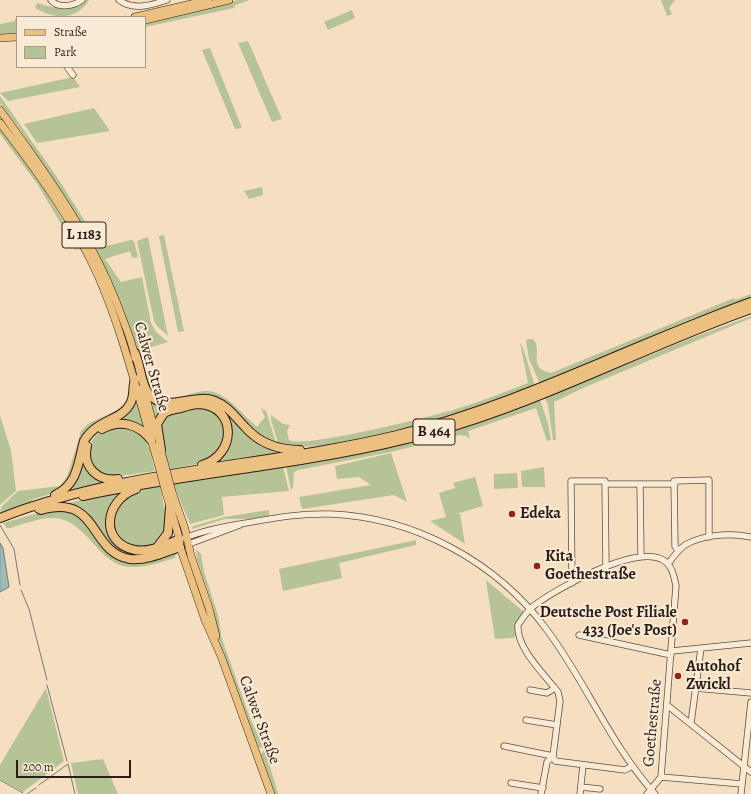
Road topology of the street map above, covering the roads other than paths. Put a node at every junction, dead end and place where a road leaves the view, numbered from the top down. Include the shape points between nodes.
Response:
1 (51, 0) edge
2 (82, 0) edge
3 (119, 0) edge
4 (167, 0) edge
5 (208, 0) edge
6 (229, 0) edge
7 (138, 16) edge
8 (146, 20) edge
9 (16, 37) edge
10 (0, 38) edge
11 (69, 68) edge
12 (73, 75) dead end
13 (0, 110) edge
14 (0, 123) edge
15 (751, 302) edge
16 (751, 309) edge
17 (751, 313) edge
18 (715, 323) junction
19 (135, 353) junction
20 (134, 380) junction
21 (151, 440) junction
22 (161, 450) junction
23 (324, 450) junction
24 (161, 462) junction
25 (186, 471) junction
26 (138, 478) junction
27 (180, 478) junction
28 (674, 482) junction
29 (605, 483) junction
30 (640, 484) junction
31 (169, 493) junction
32 (170, 507) junction
33 (25, 508) junction
34 (39, 509) junction
35 (3, 518) edge
36 (246, 523) junction
37 (709, 537) junction
38 (751, 537) edge
39 (182, 541) junction
40 (189, 544) junction
41 (158, 546) junction
42 (678, 551) junction
43 (641, 557) junction
44 (668, 564) junction
45 (606, 567) junction
46 (572, 583) junction
47 (531, 609) junction
48 (579, 635) dead end
49 (751, 643) edge
50 (701, 648) junction
51 (672, 653) junction
52 (221, 656) junction
53 (555, 688) junction
54 (695, 688) junction
55 (530, 690) dead end
56 (751, 693) edge
57 (751, 702) edge
58 (667, 705) junction
59 (750, 711) edge
60 (526, 720) dead end
61 (691, 723) junction
62 (557, 725) junction
63 (504, 746) dead end
64 (553, 756) junction
65 (583, 765) junction
66 (632, 766) junction
67 (744, 767) junction
68 (751, 772) edge
69 (661, 777) junction
70 (511, 783) dead end
71 (742, 784) junction
72 (581, 787) junction
73 (600, 789) dead end
74 (542, 791) edge
75 (651, 793) edge
76 (271, 794) edge
77 (580, 794) edge
78 (741, 794) edge

1 - 2 street via 60,6
3 - 4 street via 137,6
5 - 7 main road
6 - 8 main road
9 - 10 main road
11 - 12 street
13 - 19 main road, Calwer Straße / L 1183 via 82,232 108,282
14 - 20 main road, Calwer Straße / L 1183 via 62,210 91,261 113,312
15 - 23 highway, B 464 via 494,406 403,433
16 - 18 highway, B 464
17 - 18 highway
18 - 27 highway, B 464 via 538,396 447,428 334,455
19 - 22 main road, Calwer Straße / L 1183
19 - 23 highway via 147,391 154,399 168,403 197,398 210,399 228,409 250,433 271,446 292,450
20 - 21 main road, Calwer Straße / L 1183
20 - 33 highway via 133,397 127,409 117,417 99,424 87,436 71,484 59,494
21 - 24 main road, Calwer Straße / L 1183
21 - 26 highway via 139,428 130,424 118,424 100,430 90,439 87,446 88,463 99,477 112,480 131,476
22 - 24 main road, Calwer Straße / L 1183
22 - 25 highway via 157,424 164,413 193,404 205,405 216,410 225,420 229,431 225,447 214,460
23 - 25 highway, B 464
24 - 31 main road, Calwer Straße / L 1183, bridge
25 - 26 highway, B 464
26 - 33 highway, B 464
27 - 34 highway, B 464 via 124,487
27 - 41 highway via 175,482 130,491 119,499 112,509 110,525 120,543 135,550
28 - 30 street
28 - 37 street via 709,480
28 - 42 street via 675,546
29 - 30 street
29 - 45 street
29 - 46 street via 570,481
30 - 43 street
31 - 32 main road, Calwer Straße / L 1183
31 - 39 main road, Calwer Straße / L 1183
32 - 39 main road, Calwer Straße / L 1183
32 - 41 highway via 168,532
33 - 35 highway, B 464
34 - 35 highway, B 464
34 - 39 highway via 61,506 79,511 92,524 104,543 123,557 144,558
36 - 39 street via 228,525
36 - 40 street
36 - 47 street via 298,515 330,514 393,524 428,536 461,553 492,574
37 - 38 street
37 - 42 street via 690,543
39 - 40 main road
39 - 41 highway
39 - 52 main road, Calwer Straße / L 1183 via 205,620
40 - 52 main road, Calwer Straße / L 1183 via 212,617
42 - 44 street
43 - 44 street via 654,557
43 - 45 street
44 - 51 street, Goethestraße via 676,586
45 - 46 street
46 - 47 street
47 - 53 street via 518,625 519,639
47 - 66 street via 565,656
48 - 51 street
49 - 50 street
50 - 51 street
50 - 54 street
51 - 58 street, Goethestraße
52 - 76 main road, Calwer Straße / L 1183
53 - 55 street via 547,693
53 - 62 street via 560,701
54 - 56 street
54 - 61 street
57 - 59 street
58 - 61 street
58 - 69 street, Goethestraße
59 - 67 street
60 - 62 street
61 - 67 street
62 - 64 street
63 - 64 street
64 - 65 street via 555,761
64 - 74 street via 548,762
65 - 66 street via 625,770
65 - 72 street
66 - 75 street
67 - 68 street
67 - 71 street
69 - 71 street
69 - 75 street, Goethestraße
70 - 74 street
71 - 78 street
72 - 73 street
72 - 77 street

